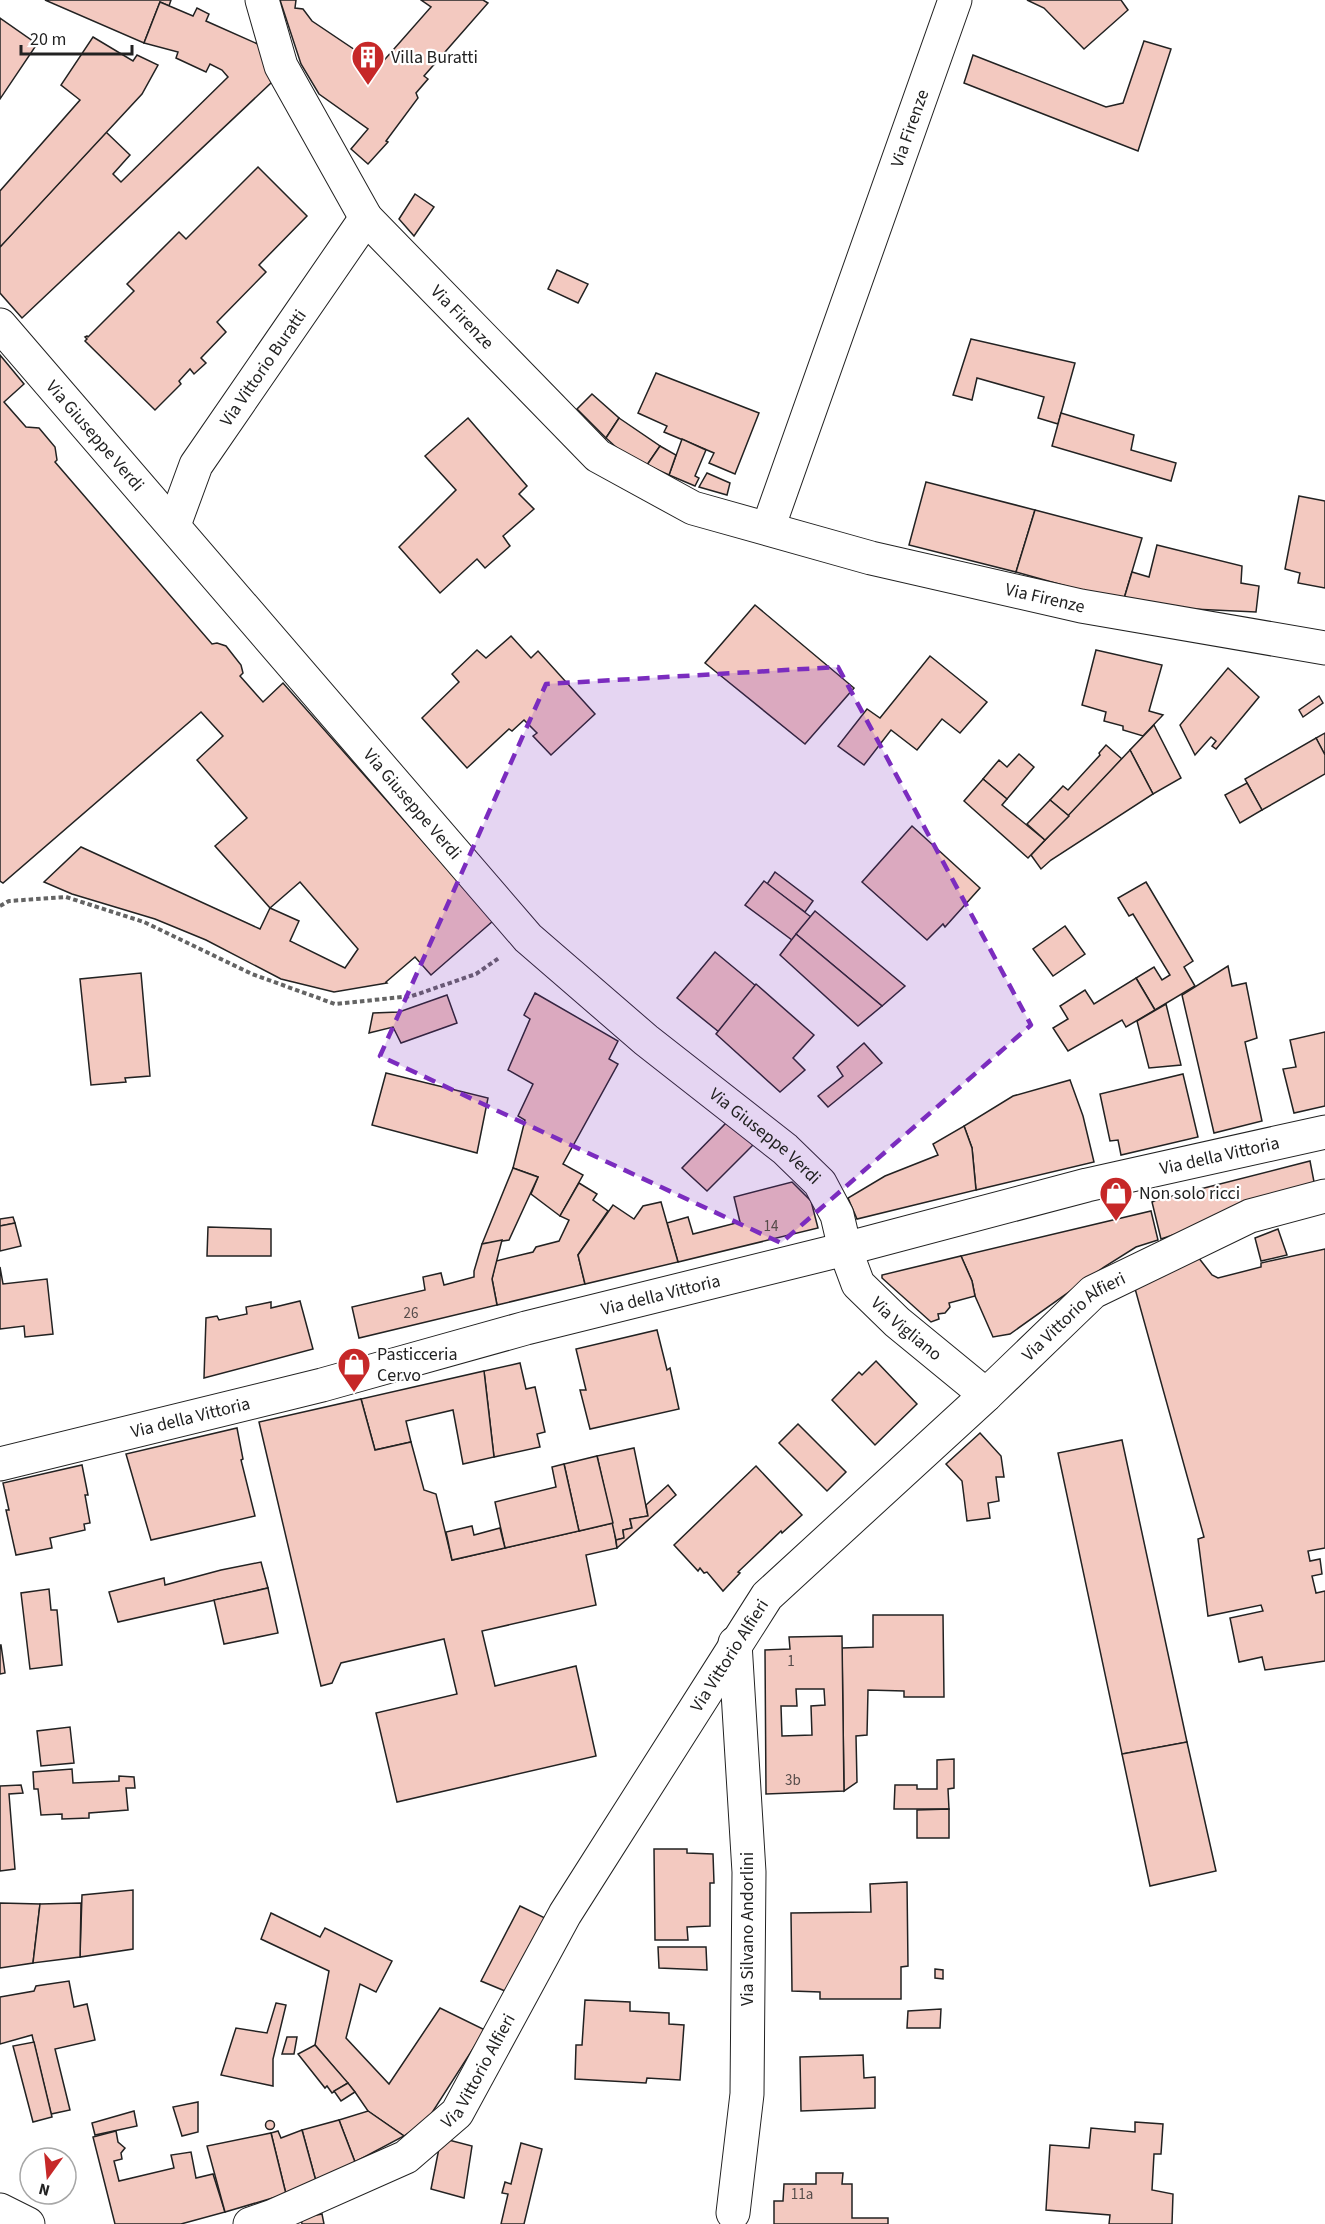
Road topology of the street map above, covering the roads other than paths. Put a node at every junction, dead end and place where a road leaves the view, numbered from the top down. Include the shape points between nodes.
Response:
1 (262, 0) edge
2 (955, 0) edge
3 (366, 218) junction
4 (0, 325) edge
5 (174, 525) junction
6 (768, 528) junction
7 (1325, 648) edge
8 (1325, 1132) edge
9 (1325, 1196) edge
10 (845, 1249) junction
11 (986, 1395) junction
12 (0, 1464) edge
13 (735, 1643) junction
14 (0, 2210) edge
15 (732, 2213) dead end
16 (28, 2224) edge
17 (250, 2224) edge

1 - 3 street, Via Firenze via 281,66
2 - 6 street, Via Firenze
3 - 5 street, Via Vittorio Buratti via 196,465
3 - 6 street, Via Firenze via 598,456 693,508
4 - 5 street, Via Giuseppe Verdi
5 - 10 street, Via Giuseppe Verdi via 528,938 646,1040 785,1149 820,1183 837,1215
6 - 7 street, Via Firenze via 871,558 1081,606
8 - 10 street, Via della Vittoria via 1087,1185
9 - 11 street, Via Vittorio Alfieri via 1250,1216 1093,1292
10 - 11 street, Via Vigliano via 858,1284 897,1322
10 - 12 street, Via della Vittoria
11 - 13 street, Via Vittorio Alfieri via 767,1596
13 - 15 street, Via Silvano Andorlini via 749,1872 747,2094
13 - 17 street, Via Vittorio Alfieri via 565,1914 457,2113 406,2157
14 - 16 street

